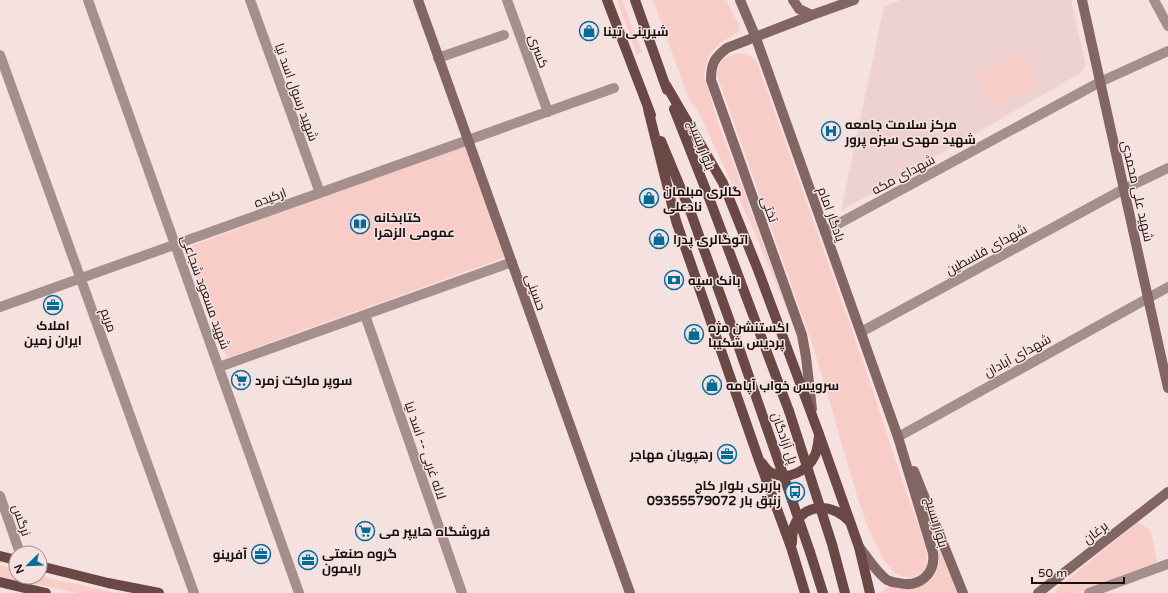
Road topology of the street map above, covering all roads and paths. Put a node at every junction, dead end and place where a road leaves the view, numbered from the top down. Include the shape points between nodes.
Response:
1 (88, 0) edge
2 (250, 0) edge
3 (418, 0) edge
4 (507, 0) edge
5 (606, 0) edge
6 (635, 0) edge
7 (740, 0) edge
8 (793, 0) edge
9 (854, 0) edge
10 (1082, 0) edge
11 (1154, 0) edge
12 (835, 4) edge
13 (812, 15) junction
14 (1168, 26) edge
15 (504, 35) dead end
16 (756, 38) junction
17 (1168, 51) edge
18 (0, 56) edge
19 (438, 58) junction
20 (1100, 82) junction
21 (666, 85) junction
22 (614, 88) dead end
23 (648, 109) junction
24 (548, 112) junction
25 (468, 140) junction
26 (1168, 168) edge
27 (1124, 189) junction
28 (320, 193) junction
29 (824, 231) junction
30 (175, 244) junction
31 (512, 262) junction
32 (80, 278) junction
33 (1168, 287) edge
34 (1148, 297) junction
35 (0, 307) edge
36 (365, 314) junction
37 (861, 332) junction
38 (219, 367) junction
39 (1168, 388) edge
40 (789, 411) joint
41 (812, 414) junction
42 (820, 434) junction
43 (898, 437) junction
44 (759, 460) junction
45 (1168, 492) edge
46 (0, 496) edge
47 (853, 530) junction
48 (17, 545) edge
49 (792, 547) junction
50 (859, 547) junction
51 (1168, 564) edge
52 (48, 568) edge
53 (0, 582) edge
54 (46, 593) edge
55 (158, 593) edge
56 (194, 593) edge
57 (299, 593) edge
58 (462, 593) edge
59 (630, 593) edge
60 (805, 593) edge
61 (823, 593) edge
62 (845, 593) edge
63 (870, 593) edge
64 (963, 593) edge
65 (1038, 593) edge
66 (1089, 593) edge

1 - 30 street, شهید مسعود شجاعی
2 - 28 street, شهید رسول اسد نیا
3 - 19 street, حسینی
4 - 24 street, کسری
5 - 23 main road
6 - 21 main road, بلوار بسیج
7 - 16 street, یادگار امام
8 - 13 street via 799,9
9 - 12 street, تختی
10 - 20 street, شهید علی محمدی
11 - 14 street
12 - 13 street, تختی
13 - 16 street, تختی
15 - 19 street
16 - 29 street, یادگار امام
16 - 41 street, تختی via 720,53 713,61 711,80 802,335
17 - 20 street, شهدای مکه
18 - 32 street, مریم
19 - 25 street, حسینی
20 - 27 street, شهید علی محمدی
20 - 29 street, شهدای مکه
21 - 40 main road, بلوار بسیج
21 - 41 main road via 722,183
22 - 24 street, ارکیده
23 - 44 main road via 676,221
23 - 61 main road, پل آزادگان, bridge via 691,213
24 - 25 street, ارکیده
25 - 28 street, ارکیده
25 - 31 street, حسینی
26 - 27 street, شهدای فلسطین
27 - 34 street, شهید علی محمدی
27 - 37 street, شهدای فلسطین
28 - 30 street, ارکیده
29 - 37 street, یادگار امام
30 - 32 street, ارکیده
30 - 38 street, شهید مسعود شجاعی
31 - 36 street
31 - 59 street, حسینی
32 - 35 street, ارکیده
32 - 56 street, مریم
33 - 34 street, شهدای آبادان
34 - 39 street, شهید علی محمدی
34 - 43 street, شهدای آبادان
36 - 38 street
36 - 58 street, لاله غربی -- اسد نیا
37 - 43 street, یادگار امام
38 - 57 street, شهید مسعود شجاعی
40 - 62 main road, پل آزادگان, bridge
41 - 42 main road
42 - 44 main road via 815,455 810,464 801,471 791,475 780,475 770,472
42 - 47 main road
43 - 50 street, بلوار بسیج via 933,553 932,567 927,577 918,583 907,585 889,581 880,574
43 - 64 street
44 - 49 main road
45 - 65 street, برغان
46 - 48 street, نرگس
47 - 49 main road via 841,513 832,509 812,510 796,523 792,532
47 - 50 main road
49 - 60 main road
50 - 63 main road
51 - 66 street
52 - 55 main road
53 - 54 main road

